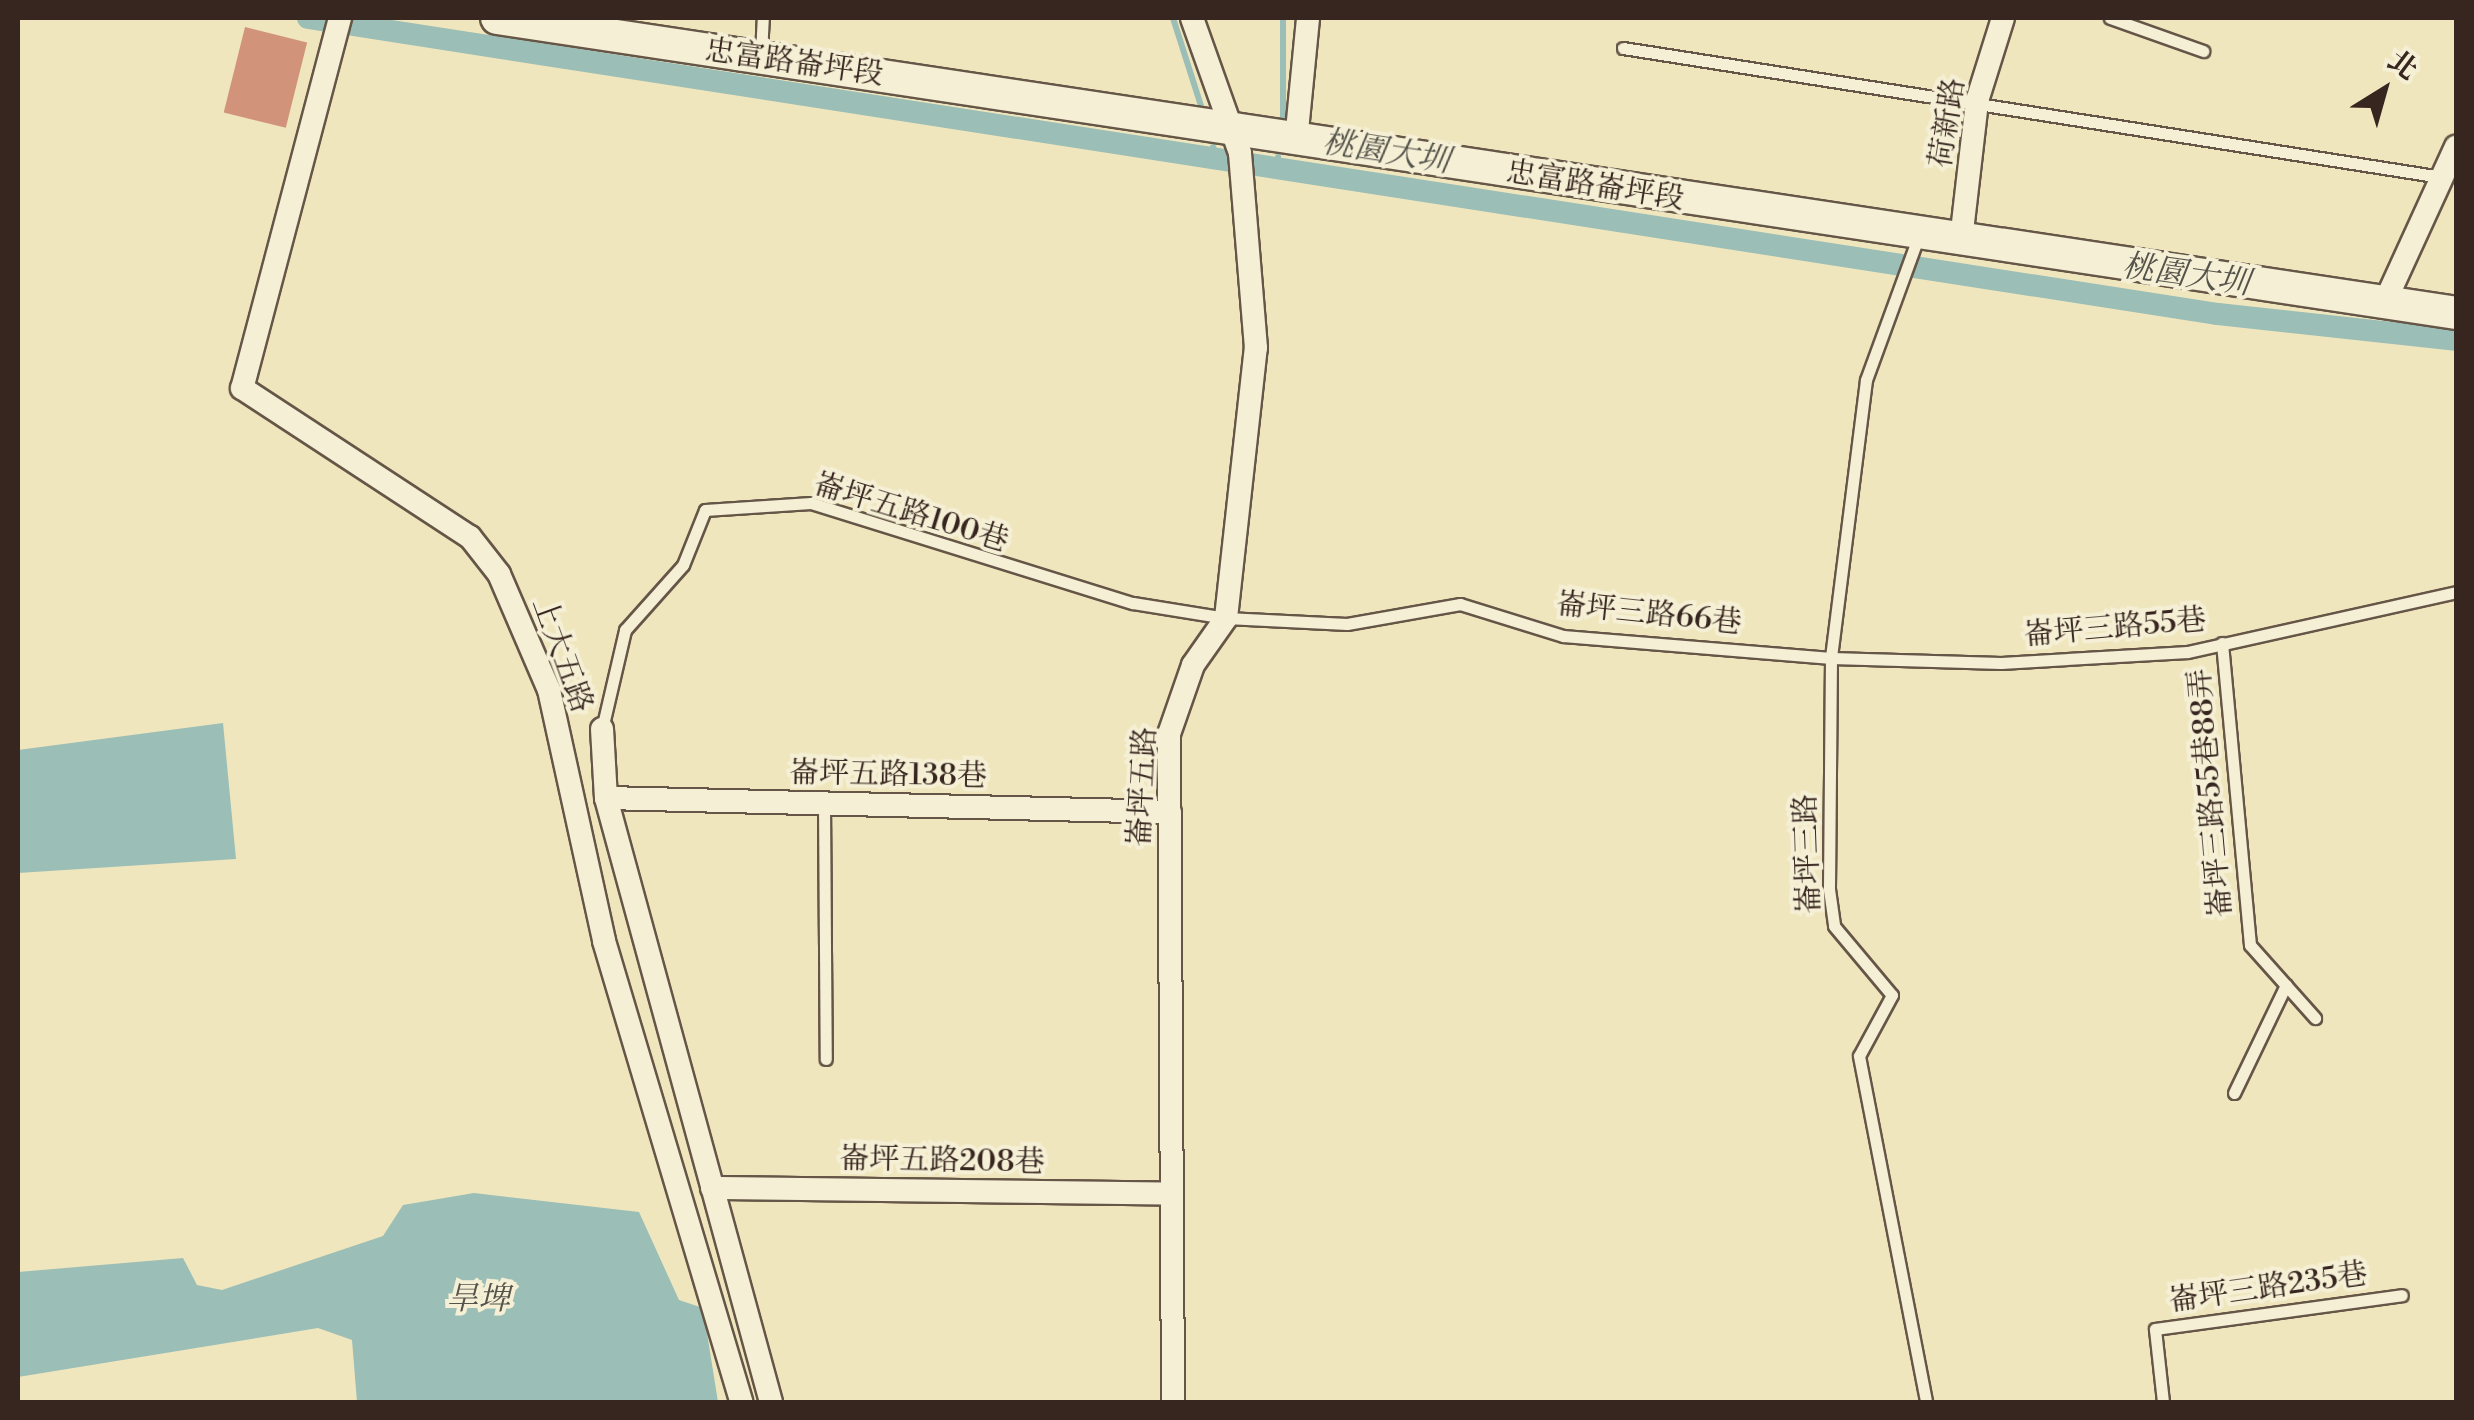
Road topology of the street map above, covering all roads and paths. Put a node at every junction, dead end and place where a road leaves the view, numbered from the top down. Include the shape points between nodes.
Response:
1 (340, 18) edge
2 (497, 18) edge
3 (763, 18) edge
4 (1192, 18) edge
5 (1308, 18) edge
6 (2004, 18) edge
7 (2110, 18) edge
8 (1624, 48) dead end
9 (2203, 51) dead end
10 (761, 56) junction
11 (1977, 100) junction
12 (1296, 141) junction
13 (1235, 144) junction
14 (2456, 148) edge
15 (2441, 177) junction
16 (1919, 240) junction
17 (1962, 240) junction
18 (2384, 304) junction
19 (2456, 313) edge
20 (2456, 592) edge
21 (1226, 618) junction
22 (2222, 643) junction
23 (1831, 658) junction
24 (602, 729) joint
25 (606, 798) junction
26 (824, 804) junction
27 (1170, 812) junction
28 (2286, 985) junction
29 (2315, 1018) dead end
30 (826, 1059) dead end
31 (2234, 1093) dead end
32 (712, 1188) junction
33 (1172, 1194) junction
34 (2402, 1295) dead end
35 (741, 1402) edge
36 (771, 1402) edge
37 (1173, 1402) edge
38 (1926, 1402) edge
39 (2163, 1402) edge

1 - 35 street, 上大五路 via 242,388 470,536 500,574 550,690 604,941
2 - 10 street, 忠富路崙坪段
3 - 10 lane
4 - 13 street, 崙坪五路
5 - 12 street
6 - 11 street, 荷新路
7 - 9 lane
8 - 11 lane
10 - 13 street, 忠富路崙坪段
11 - 15 lane
11 - 17 street, 荷新路
12 - 13 street, 忠富路崙坪段
12 - 16 street, 忠富路崙坪段
13 - 21 street, 崙坪五路 via 1252,234 1256,348
14 - 15 street
15 - 18 street
16 - 17 street, 忠富路崙坪段
16 - 23 lane, 崙坪三路 via 1866,380
17 - 18 street, 忠富路崙坪段
18 - 19 street, 忠富路崙坪段
20 - 22 lane, 崙坪三路55巷
21 - 23 lane, 崙坪三路66巷 via 1347,624 1460,604 1563,636
21 - 24 lane, 崙坪五路100巷 via 1133,603 811,503 705,510 683,565 626,630
21 - 27 street, 崙坪五路 via 1194,666 1169,734
22 - 23 lane, 崙坪三路55巷 via 2001,663
22 - 28 lane, 崙坪三路55巷88弄 via 2250,945
23 - 38 lane, 崙坪三路 via 1828,889 1834,926 1892,994 1859,1056
24 - 25 street
25 - 26 street, 崙坪五路138巷
25 - 32 street
26 - 27 street, 崙坪五路138巷
26 - 30 lane
27 - 33 street, 崙坪五路
28 - 29 lane, 崙坪三路55巷88弄
28 - 31 lane
32 - 33 street, 崙坪五路208巷
32 - 36 street
33 - 37 street, 崙坪五路
34 - 39 lane, 崙坪三路235巷 via 2155,1329

